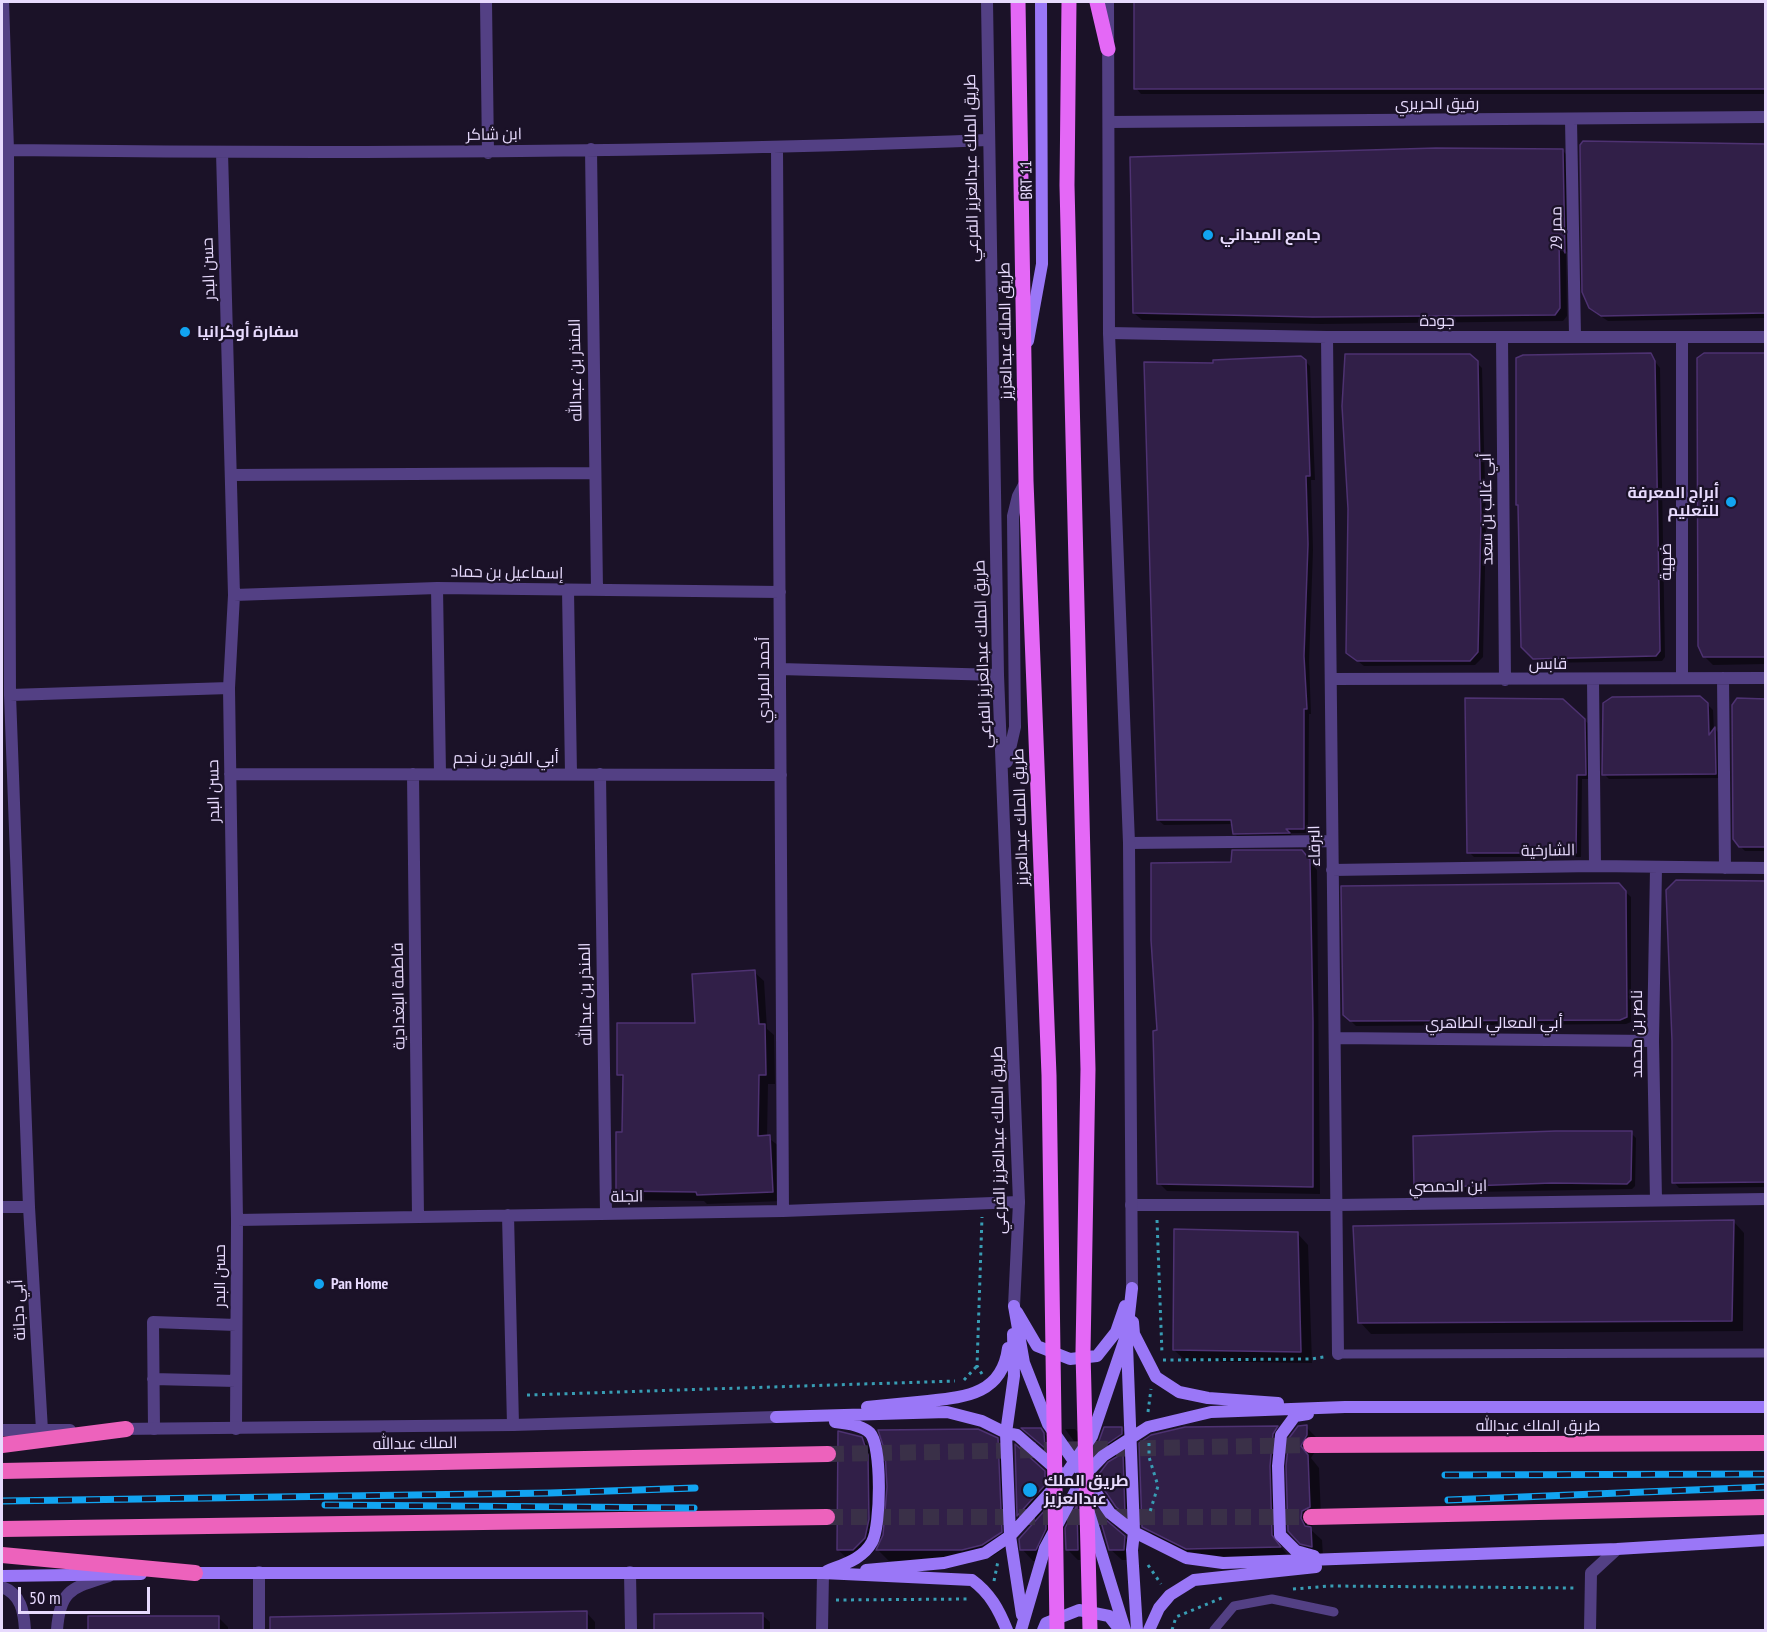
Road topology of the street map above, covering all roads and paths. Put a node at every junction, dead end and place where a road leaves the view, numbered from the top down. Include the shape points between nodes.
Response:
1 (3, 2) edge
2 (486, 2) edge
3 (987, 2) edge
4 (1018, 2) edge
5 (1041, 2) edge
6 (1069, 2) edge
7 (1097, 2) edge
8 (1108, 2) edge
9 (1108, 49) junction
10 (1766, 117) edge
11 (1571, 120) junction
12 (1109, 122) junction
13 (988, 140) junction
14 (5, 148) edge
15 (777, 148) junction
16 (591, 149) junction
17 (222, 152) junction
18 (488, 153) junction
19 (5, 263) edge
20 (1109, 333) junction
21 (1575, 336) junction
22 (1327, 338) junction
23 (1502, 338) junction
24 (1766, 338) edge
25 (1682, 339) junction
26 (1025, 356) junction
27 (594, 473) junction
28 (231, 475) junction
29 (1026, 481) junction
30 (437, 588) junction
31 (568, 590) junction
32 (597, 590) junction
33 (780, 592) junction
34 (234, 595) junction
35 (5, 650) edge
36 (780, 669) junction
37 (998, 675) junction
38 (1682, 677) junction
39 (1723, 678) junction
40 (1766, 678) edge
41 (1330, 679) junction
42 (1505, 680) junction
43 (1593, 680) junction
44 (229, 688) junction
45 (10, 695) junction
46 (1003, 773) junction
47 (231, 774) junction
48 (413, 774) junction
49 (440, 774) junction
50 (571, 774) junction
51 (600, 774) junction
52 (781, 775) junction
53 (1330, 841) junction
54 (1129, 843) junction
55 (1595, 866) junction
56 (1656, 868) junction
57 (1725, 868) junction
58 (1766, 868) edge
59 (1332, 870) junction
60 (1335, 1038) junction
61 (1653, 1041) junction
62 (1766, 1199) edge
63 (1656, 1200) junction
64 (1019, 1202) junction
65 (982, 1203) junction
66 (1131, 1204) junction
67 (1157, 1204) junction
68 (1337, 1205) junction
69 (2, 1207) edge
70 (29, 1207) junction
71 (783, 1211) junction
72 (606, 1214) junction
73 (508, 1215) junction
74 (418, 1217) junction
75 (237, 1220) junction
76 (1132, 1288) junction
77 (1014, 1306) junction
78 (236, 1324) junction
79 (1127, 1333) junction
80 (1766, 1353) edge
81 (1338, 1354) junction
82 (1162, 1360) junction
83 (1156, 1377) junction
84 (153, 1379) junction
85 (236, 1381) junction
86 (512, 1396) junction
87 (1345, 1407) junction
88 (1766, 1407) edge
89 (776, 1418) junction
90 (513, 1425) junction
91 (1148, 1427) junction
92 (126, 1429) junction
93 (154, 1429) junction
94 (236, 1429) junction
95 (42, 1430) junction
96 (2, 1431) edge
97 (1006, 1434) junction
98 (1129, 1438) junction
99 (1766, 1443) edge
100 (2, 1445) edge
101 (1311, 1445) tunnel mouth
102 (828, 1454) tunnel mouth
103 (1075, 1464) junction
104 (2, 1471) edge
105 (1064, 1477) junction
106 (1083, 1477) junction
107 (1076, 1489) junction
108 (1766, 1507) edge
109 (827, 1517) tunnel mouth
110 (1311, 1517) tunnel mouth
111 (2, 1529) edge
112 (1134, 1532) junction
113 (1010, 1536) junction
114 (1146, 1538) junction
115 (1766, 1540) edge
116 (1617, 1549) junction
117 (2, 1555) edge
118 (1413, 1557) junction
119 (259, 1572) junction
120 (630, 1572) junction
121 (195, 1573) junction
122 (823, 1573) junction
123 (110, 1575) junction
124 (2, 1576) edge
125 (2, 1587) edge
126 (1591, 1588) junction
127 (1285, 1590) dead end
128 (1170, 1595) junction
129 (1231, 1596) dead end
130 (823, 1600) junction
131 (977, 1601) dead end
132 (1334, 1612) dead end
133 (1185, 1613) junction
134 (1022, 1625) edge
135 (25, 1630) edge
136 (57, 1630) edge
137 (259, 1630) edge
138 (631, 1630) edge
139 (822, 1630) edge
140 (1007, 1630) edge
141 (1043, 1630) edge
142 (1057, 1630) edge
143 (1090, 1630) edge
144 (1123, 1630) edge
145 (1137, 1630) edge
146 (1149, 1630) edge
147 (1172, 1630) edge
148 (1214, 1630) edge
149 (1590, 1630) edge

1 - 14 street, أبي دجانة
2 - 18 street
3 - 13 street, طريق الملك عبدالعزيز الفرعي
4 - 26 main road, طريق الملك عبدالعزيز
5 - 26 main road, BRT 11 via 1042,264
6 - 143 main road via 1068,197 1088,1069 1083,1352
7 - 9 main road
8 - 9 street
9 - 12 street
10 - 11 street, رفيق الحريري
11 - 12 street, رفيق الحريري
11 - 21 street, ممر 29
12 - 20 street
13 - 15 street, ابن شاكر
13 - 37 street, طريق الملك عبدالعزيز الفرعي
14 - 17 street, ابن شاكر
14 - 19 street, أبي دجانة
15 - 16 street, ابن شاكر
15 - 33 street, أحمد المرادي
16 - 18 street, ابن شاكر
16 - 27 street, المنذر بن عبدالله
17 - 18 street, ابن شاكر
17 - 28 street, حسن البدر
19 - 35 street, أبي دجانة
20 - 22 street, جودة
20 - 54 street
21 - 23 street, جودة
21 - 25 street, جودة
22 - 23 street, جودة
22 - 41 street, البرقاء
23 - 42 street, أبي غالب بن سعد
24 - 25 street, جودة
25 - 38 street, ضهية
26 - 29 main road, طريق الملك عبدالعزيز
27 - 28 street
27 - 32 street, المنذر بن عبدالله
28 - 34 street, حسن البدر
29 - 46 street via 1013,516 1015,727
29 - 142 main road, طريق الملك عبدالعزيز via 1049,1075
30 - 31 street, إسماعيل بن حماد
30 - 34 street, إسماعيل بن حماد
30 - 49 street
31 - 32 street, إسماعيل بن حماد
31 - 50 street
32 - 33 street, إسماعيل بن حماد
33 - 36 street, أحمد المرادي
34 - 44 street, حسن البدر
35 - 45 street, أبي دجانة
36 - 37 street
36 - 52 street, أحمد المرادي
37 - 46 street, طريق الملك عبدالعزيز الفرعي
38 - 39 street, قابس
38 - 43 street, قابس
39 - 40 street, قابس
39 - 57 street
41 - 42 street, قابس
41 - 53 street, البرقاء
42 - 43 street, قابس
43 - 55 street
44 - 45 street
44 - 47 street, حسن البدر
45 - 70 street, أبي دجانة
46 - 64 street, طريق الملك عبدالعزيز الفرعي
47 - 48 street, أبي الفرج بن نجم
47 - 75 street, حسن البدر
48 - 49 street, أبي الفرج بن نجم
48 - 74 street, فاطمة البغدادية
49 - 50 street, أبي الفرج بن نجم
50 - 51 street, أبي الفرج بن نجم
51 - 52 street, أبي الفرج بن نجم
51 - 72 street, المنذر بن عبدالله
52 - 71 street, أحمد المرادي
53 - 54 street
53 - 59 street, البرقاء
54 - 66 street
55 - 56 street, الشارخية
55 - 59 street, الشارخية
56 - 57 street, الشارخية
56 - 61 street, ناصر بن محمد
57 - 58 street, الشارخية
59 - 60 street, البرقاء
60 - 61 street, أبي المعالي الطاهري
60 - 68 street, البرقاء
61 - 63 street, ناصر بن محمد
62 - 63 street, ابن الحمصي
63 - 68 street, ابن الحمصي
64 - 65 street, الجلة
64 - 77 street, طريق الملك عبدالعزيز الفرعي
65 - 71 street, الجلة
65 - 86 path via 977,1366 963,1381
66 - 67 street, ابن الحمصي
66 - 76 street
67 - 68 street, ابن الحمصي
67 - 82 path
68 - 81 street, البرقاء
69 - 70 street
70 - 95 street, أبي دجانة
71 - 72 street, الجلة
72 - 73 street, الجلة
73 - 74 street, الجلة
73 - 86 street
74 - 75 street, الجلة
75 - 78 street, حسن البدر
76 - 77 main road via 1116,1332 1097,1356 1070,1359 1037,1346
76 - 79 main road
76 - 83 main road via 1134,1334
77 - 89 main road via 1001,1372 987,1387 969,1396
77 - 97 main road via 1014,1376
77 - 103 main road via 1023,1363 1034,1392 1048,1424
78 - 84 street via 153,1322
78 - 85 street, حسن البدر
79 - 98 main road
79 - 103 main road via 1100,1417
80 - 81 lane
81 - 82 path via 1311,1359
82 - 83 path
83 - 87 main road via 1179,1392 1208,1398
83 - 91 path via 1149,1397
84 - 85 street
84 - 93 street
85 - 94 street, حسن البدر
86 - 90 street
87 - 88 main road, طريق الملك عبدالله
87 - 91 main road via 1211,1412
87 - 118 main road via 1295,1416 1281,1435 1280,1535 1296,1551 1313,1556
89 - 90 street
89 - 97 main road via 947,1412 982,1420
89 - 122 main road via 849,1424 869,1432 878,1446 878,1528 872,1543 859,1558
90 - 94 street
91 - 98 main road
91 - 114 path via 1149,1457 1158,1486 1146,1522
92 - 93 street
92 - 95 street
92 - 100 highway
93 - 94 street
95 - 96 street
97 - 105 main road via 1017,1436
97 - 113 main road
98 - 106 main road via 1103,1456
98 - 112 main road
99 - 101 highway, طريق الملك عبدالله
102 - 104 highway, الملك عبدالله
103 - 105 main road
103 - 106 main road
105 - 107 main road
105 - 113 main road
106 - 107 main road
106 - 112 main road via 1110,1513
107 - 134 main road via 1049,1539
107 - 144 main road via 1092,1518
108 - 110 highway
109 - 111 highway
112 - 114 main road
112 - 145 main road
113 - 122 main road via 985,1553 944,1563
113 - 134 main road
114 - 118 main road via 1186,1558 1223,1563
114 - 128 path via 1145,1559
115 - 116 main road
116 - 118 main road
116 - 126 street via 1591,1573
117 - 121 highway
118 - 128 main road via 1194,1580
119 - 120 main road
119 - 121 main road
119 - 137 street
120 - 122 main road
120 - 138 street
121 - 123 main road
122 - 130 street
122 - 140 main road via 972,1580 999,1609
123 - 124 main road
123 - 136 street via 71,1589 58,1612
125 - 135 street via 18,1599 24,1611
126 - 127 path via 1330,1586
126 - 149 street
128 - 133 path
128 - 146 main road
129 - 133 path
130 - 131 path
130 - 139 street
132 - 148 lane via 1272,1599 1234,1606
133 - 147 path via 1176,1617
141 - 144 main road via 1046,1623 1079,1610 1109,1616

